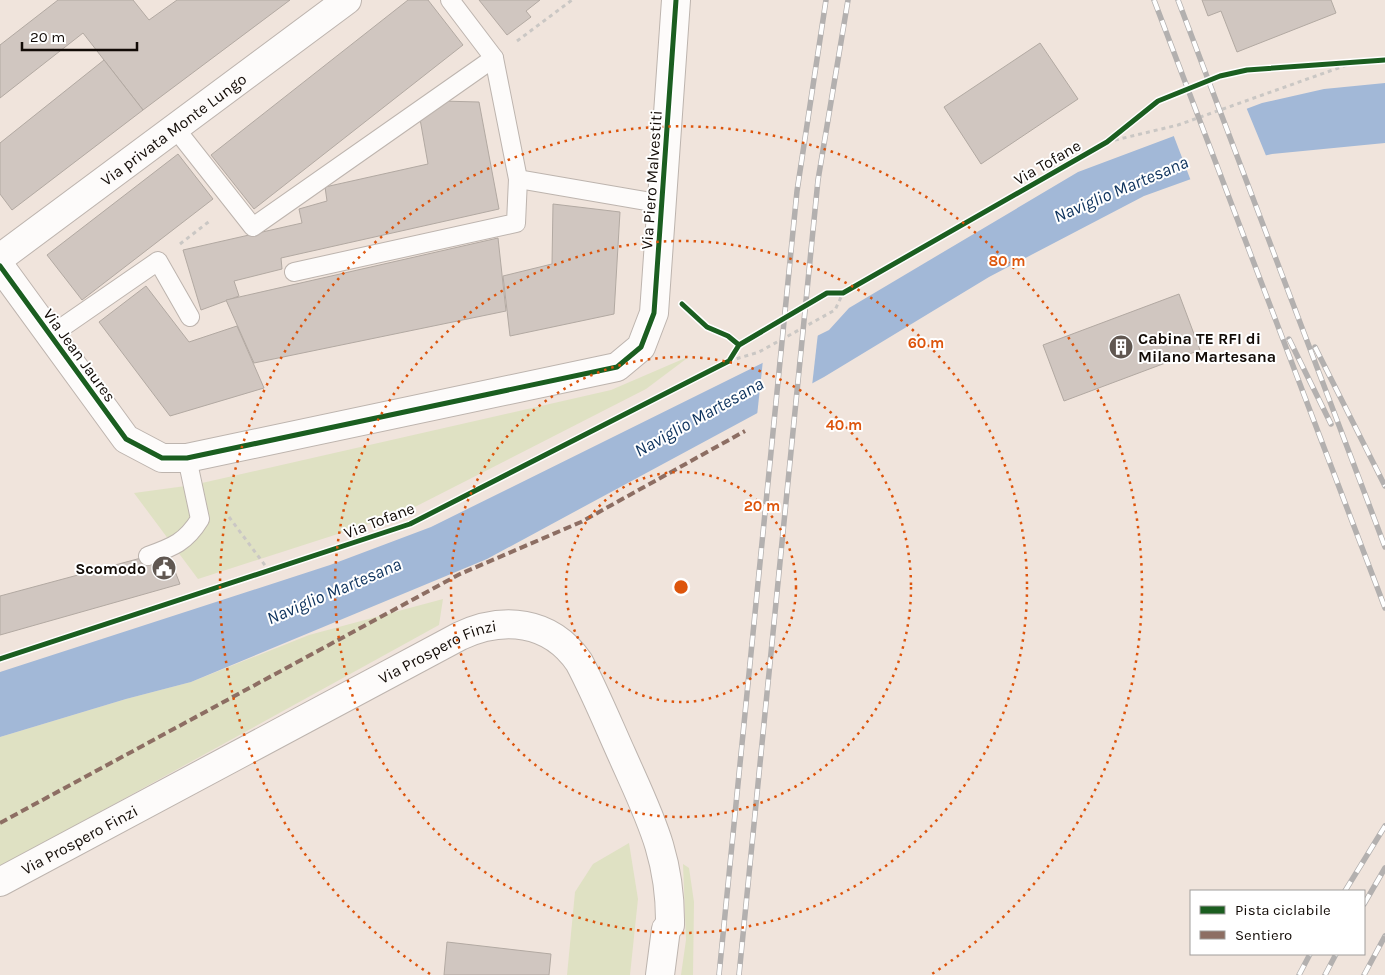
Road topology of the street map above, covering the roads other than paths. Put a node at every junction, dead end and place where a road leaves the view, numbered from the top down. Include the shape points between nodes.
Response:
1 (347, 0) edge
2 (450, 0) edge
3 (676, 0) edge
4 (494, 58) junction
5 (175, 128) junction
6 (518, 179) junction
7 (662, 204) junction
8 (0, 258) edge
9 (0, 266) edge
10 (294, 272) dead end
11 (190, 317) dead end
12 (51, 335) junction
13 (187, 458) junction
14 (148, 556) dead end
15 (0, 882) edge
16 (660, 975) edge

1 - 5 street, Via privata Monte Lungo
2 - 4 lane
3 - 7 street, Via Piero Malvestiti
4 - 5 lane via 253,227
4 - 6 lane
5 - 8 street, Via privata Monte Lungo
6 - 7 lane
6 - 10 lane via 516,223
7 - 13 street, Via Piero Malvestiti via 654,313 641,347 617,367
9 - 12 street, Via Jean Jaures
11 - 12 lane via 158,261
12 - 13 street, Via Jean Jaures via 126,440 162,458
13 - 14 lane via 200,519 190,535
15 - 16 street, Via Prospero Finzi via 474,630 504,623 535,628 563,644 574,654 586,674 656,833 668,875 670,925 666,929

